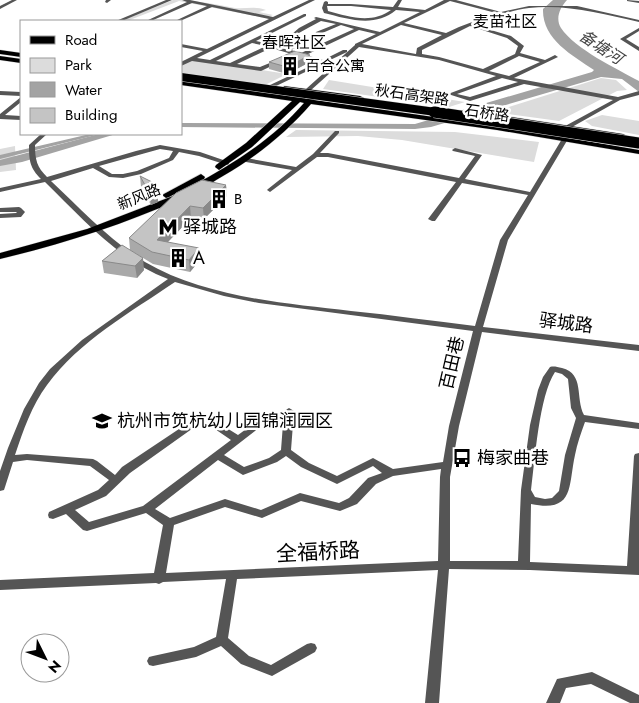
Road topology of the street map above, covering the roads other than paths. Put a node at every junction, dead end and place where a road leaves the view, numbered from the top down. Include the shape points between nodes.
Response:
1 (14, 0) edge
2 (133, 0) edge
3 (139, 0) edge
4 (154, 0) edge
5 (184, 0) edge
6 (313, 0) edge
7 (400, 0) edge
8 (450, 0) edge
9 (629, 0) edge
10 (167, 1) edge
11 (192, 2) junction
12 (327, 2) edge
13 (639, 2) edge
14 (428, 3) dead end
15 (212, 6) junction
16 (0, 8) edge
17 (397, 8) junction
18 (424, 10) junction
19 (288, 12) junction
20 (501, 13) junction
21 (304, 16) junction
22 (347, 17) junction
23 (274, 19) junction
24 (320, 19) junction
25 (120, 20) edge
26 (150, 20) edge
27 (179, 20) edge
28 (639, 22) edge
29 (338, 23) junction
30 (401, 24) junction
31 (470, 25) junction
32 (360, 28) junction
33 (279, 29) junction
34 (639, 29) edge
35 (379, 32) junction
36 (296, 33) junction
37 (447, 35) junction
38 (237, 37) junction
39 (253, 41) junction
40 (628, 43) junction
41 (182, 45) edge
42 (358, 45) junction
43 (639, 45) edge
44 (270, 46) junction
45 (0, 50) edge
46 (639, 50) edge
47 (208, 51) junction
48 (286, 51) junction
49 (20, 53) edge
50 (295, 53) junction
51 (518, 54) junction
52 (302, 55) junction
53 (419, 56) junction
54 (555, 57) dead end
55 (0, 59) edge
56 (192, 59) junction
57 (212, 61) junction
58 (324, 61) junction
59 (544, 61) junction
60 (20, 62) edge
61 (336, 63) junction
62 (182, 64) edge
63 (232, 64) junction
64 (484, 71) junction
65 (182, 75) edge
66 (182, 75) edge
67 (502, 76) junction
68 (509, 78) junction
69 (524, 82) junction
70 (182, 84) edge
71 (182, 84) edge
72 (182, 84) edge
73 (272, 86) junction
74 (308, 90) junction
75 (317, 91) junction
76 (3, 93) edge
77 (638, 93) edge
78 (20, 94) edge
79 (262, 95) junction
80 (0, 98) edge
81 (618, 99) junction
82 (20, 100) edge
83 (296, 102) junction
84 (308, 103) junction
85 (20, 117) edge
86 (569, 126) junction
87 (337, 132) dead end
88 (43, 135) edge
89 (639, 138) edge
90 (565, 139) junction
91 (639, 143) edge
92 (639, 148) edge
93 (455, 150) dead end
94 (176, 152) junction
95 (639, 152) edge
96 (315, 155) junction
97 (246, 160) junction
98 (227, 163) junction
99 (94, 166) junction
100 (297, 169) junction
101 (46, 180) junction
102 (460, 182) junction
103 (270, 190) dead end
104 (0, 191) edge
105 (532, 194) junction
106 (0, 210) edge
107 (0, 216) edge
108 (432, 219) dead end
109 (96, 226) junction
110 (0, 248) edge
111 (0, 256) edge
112 (173, 279) junction
113 (478, 328) junction
114 (639, 348) edge
115 (290, 411) dead end
116 (581, 418) junction
117 (639, 426) edge
118 (252, 430) dead end
119 (238, 440) junction
120 (286, 451) junction
121 (218, 456) junction
122 (639, 456) edge
123 (9, 458) junction
124 (447, 465) junction
125 (391, 473) junction
126 (115, 480) junction
127 (0, 487) edge
128 (526, 490) junction
129 (638, 504) edge
130 (66, 509) junction
131 (147, 509) junction
132 (53, 515) dead end
133 (169, 523) junction
134 (444, 565) junction
135 (524, 565) junction
136 (636, 571) edge
137 (232, 576) junction
138 (159, 579) junction
139 (0, 585) edge
140 (222, 640) junction
141 (311, 648) dead end
142 (153, 661) dead end
143 (639, 701) edge
144 (432, 703) edge
145 (553, 703) edge

1 - 16 street
2 - 3 street
4 - 10 street
5 - 11 street
6 - 19 street
7 - 17 street
8 - 18 street
8 - 20 street
9 - 13 street
10 - 25 street
11 - 15 street
11 - 26 street
12 - 17 street
12 - 22 street via 326,12
14 - 18 street
15 - 23 street
15 - 27 street
17 - 18 street
17 - 22 street via 370,21
18 - 30 street
19 - 21 street
19 - 23 street
20 - 28 street via 538,7 568,7
20 - 31 street
21 - 24 street
21 - 33 street
22 - 29 street
23 - 38 street
24 - 29 street
24 - 36 street
29 - 32 street
29 - 48 street
30 - 35 street
30 - 37 street
31 - 37 street
31 - 51 street via 509,37 521,46
32 - 35 street
32 - 52 street
33 - 36 street
33 - 39 street
34 - 40 street via 622,39
35 - 42 street
36 - 44 street
37 - 53 street via 418,49
38 - 39 street
38 - 47 street
39 - 44 street
39 - 57 street
40 - 43 street
40 - 46 street
41 - 47 street
42 - 53 street
42 - 58 street
42 - 61 street
44 - 48 street
44 - 63 street
45 - 49 highway
47 - 56 street
48 - 50 street
50 - 52 street
50 - 63 street via 262,69
51 - 59 street
51 - 64 street
52 - 58 street
53 - 64 street
54 - 59 street
55 - 60 highway
56 - 57 street
56 - 62 street
57 - 63 street
58 - 61 street
58 - 73 street
59 - 68 street
61 - 74 street
64 - 67 street
65 - 73 main road, 石桥路
66 - 91 highway, 秋石高架路, bridge
67 - 68 street
67 - 69 street via 450,94 470,98
68 - 69 street
69 - 81 street
70 - 79 main road
71 - 83 main road
72 - 92 highway, 秋石高架路, bridge via 537,131
73 - 74 main road, 石桥路
73 - 79 street
74 - 75 main road, 石桥路
74 - 83 main road, 新风路
75 - 84 main road, 新风路
75 - 86 main road, 石桥路
76 - 78 street
76 - 80 street
77 - 81 street
79 - 83 main road
81 - 86 street
82 - 85 street via 0,117
83 - 84 main road
83 - 98 main road, 新风路
84 - 90 main road, 石桥路
84 - 97 main road, 新风路 via 283,130
86 - 89 main road, 石桥路
86 - 90 street, 百田巷
87 - 96 street
88 - 101 street, 驿城路 via 32,145 32,161
90 - 95 main road, 石桥路
90 - 105 street, 百田巷
93 - 102 street via 479,154
94 - 98 street via 200,154
94 - 99 street via 160,148
94 - 99 street via 171,159 123,176 111,176
96 - 100 street
96 - 102 street
97 - 100 street
97 - 109 main road, 新风路 via 144,212
98 - 109 main road, 新风路
99 - 101 street
100 - 103 street
101 - 104 street
101 - 109 street, 驿城路
102 - 105 street
102 - 108 street
105 - 113 street, 百田巷 via 504,240
106 - 107 street via 19,209 21,212
109 - 110 main road, 新风路
109 - 111 main road, 新风路
109 - 112 street, 驿城路 via 142,264
112 - 113 street, 驿城路 via 207,289 319,310
112 - 123 street via 92,337 44,383 22,422
113 - 114 street, 驿城路
113 - 124 street, 百田巷
115 - 120 street
116 - 117 street
116 - 128 street via 564,492 555,501 545,503 531,500
116 - 128 street via 576,408 572,378 553,369 548,374 540,399
118 - 119 street
119 - 121 street
119 - 126 street via 214,424 194,423
120 - 121 street via 243,471
120 - 125 street via 305,465 337,480 373,462
121 - 131 street
122 - 129 street
123 - 126 street via 93,463
123 - 127 street
124 - 125 street
124 - 134 street, 百田巷
125 - 133 street via 372,481 353,501 340,506 300,497 262,514 225,503
126 - 130 street via 102,493
128 - 135 street
129 - 136 street
130 - 131 street via 87,527
130 - 132 street
131 - 133 street
133 - 138 street
134 - 135 street, 全福桥路
134 - 137 street, 全福桥路
134 - 144 street, 百田巷
135 - 136 street, 全福桥路
137 - 138 street, 全福桥路
137 - 140 street
138 - 139 street, 全福桥路
140 - 141 street via 245,660 272,671
140 - 142 street via 196,652
143 - 145 street via 592,678 562,683

